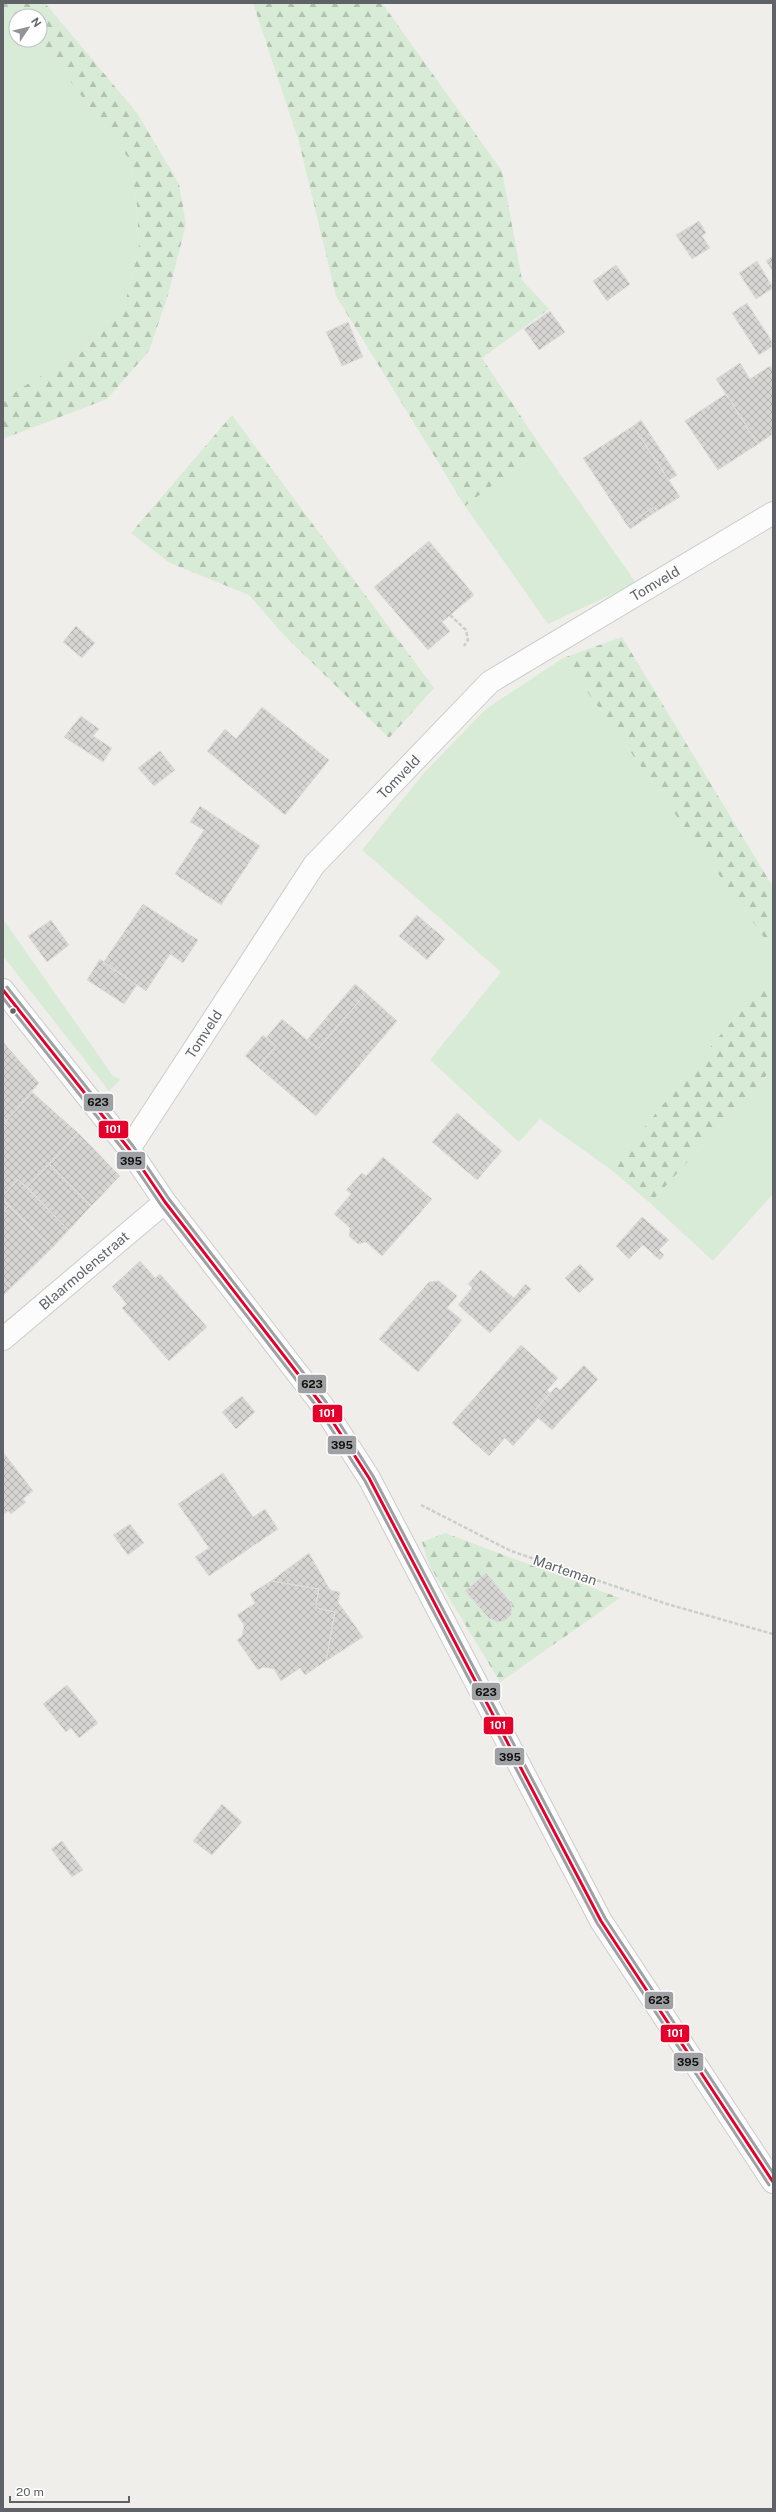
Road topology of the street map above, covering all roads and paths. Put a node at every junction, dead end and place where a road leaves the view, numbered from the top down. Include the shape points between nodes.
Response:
1 (773, 513) edge
2 (450, 615) dead end
3 (464, 646) dead end
4 (3, 990) edge
5 (129, 1150) junction
6 (165, 1202) junction
7 (3, 1339) edge
8 (418, 1504) dead end
9 (773, 1634) edge
10 (773, 2182) edge

1 - 5 street, Tomveld via 490,682 314,865
2 - 3 path via 466,630 468,640
4 - 5 street
5 - 6 street
6 - 7 street, Blaarmolenstraat
6 - 10 street via 322,1405 369,1478 601,1921
8 - 9 path, Marteman via 511,1551 668,1604

